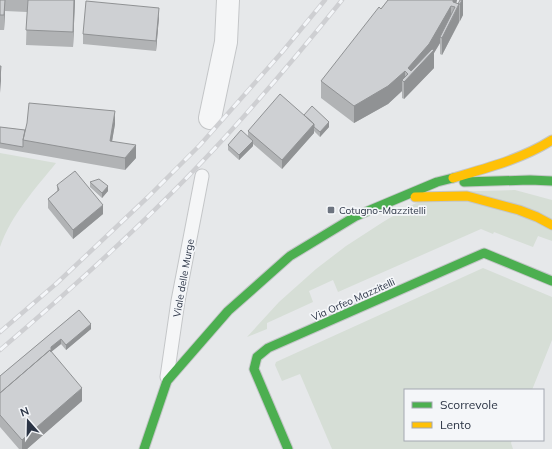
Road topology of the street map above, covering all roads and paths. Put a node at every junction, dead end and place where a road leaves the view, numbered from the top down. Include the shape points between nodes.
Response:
1 (228, 0) edge
2 (210, 118) dead end
3 (552, 140) edge
4 (202, 176) dead end
5 (552, 181) edge
6 (437, 182) junction
7 (399, 197) junction
8 (552, 225) edge
9 (552, 281) edge
10 (167, 381) junction
11 (144, 449) edge
12 (288, 449) edge

1 - 2 street via 226,42
3 - 6 main road via 535,150 489,168
4 - 10 lane, Viale delle Murge via 178,301
5 - 6 main road
6 - 7 main road
7 - 8 main road via 467,196 519,210
7 - 10 main road via 356,216 290,256 228,311
9 - 12 main road, Via Orfeo Mazzitelli via 484,253 268,348 257,357 254,369
10 - 11 main road

